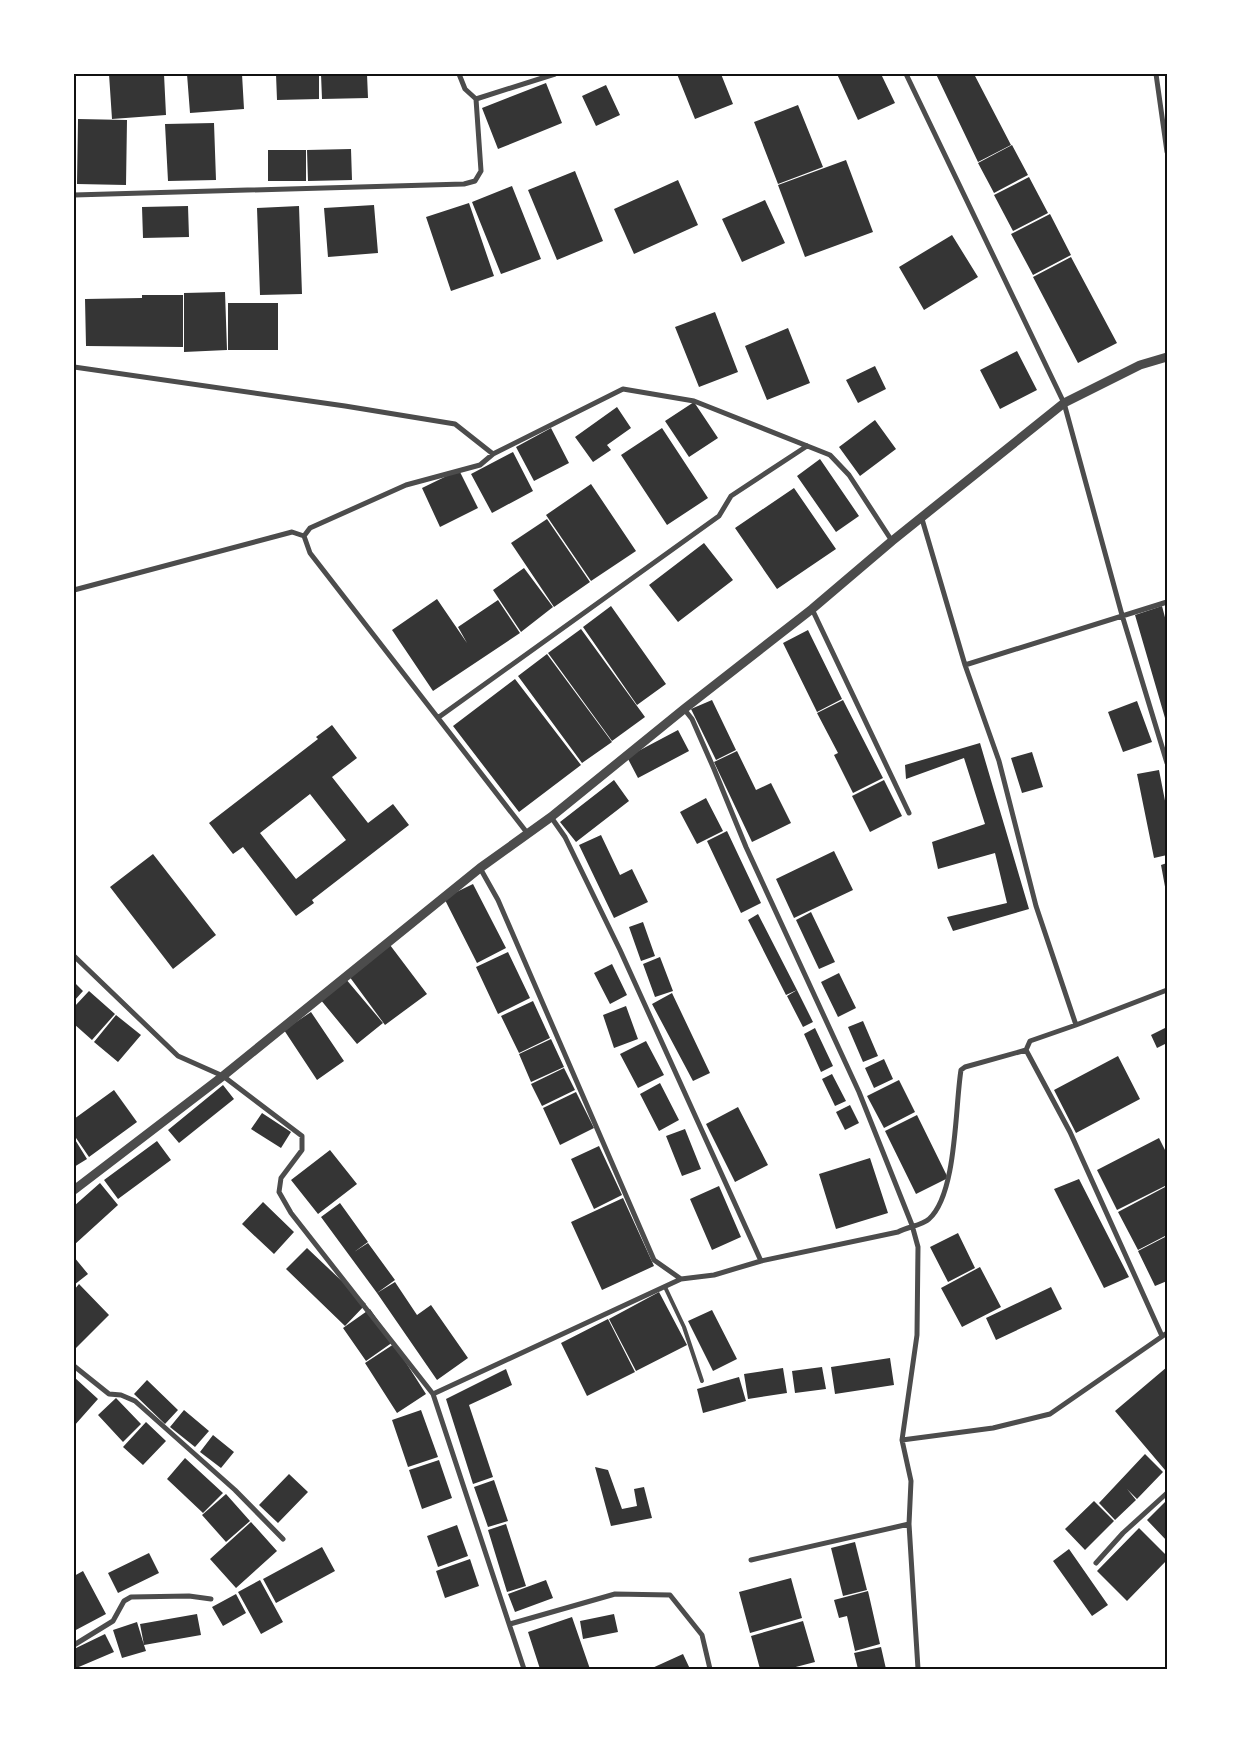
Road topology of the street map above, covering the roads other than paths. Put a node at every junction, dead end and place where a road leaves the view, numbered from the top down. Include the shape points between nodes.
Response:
1 (459, 74) edge
2 (555, 74) edge
3 (906, 74) edge
4 (1156, 74) edge
5 (476, 99) junction
6 (1167, 152) edge
7 (74, 195) edge
8 (1167, 357) edge
9 (74, 367) edge
10 (1064, 403) junction
11 (807, 446) junction
12 (493, 454) junction
13 (922, 519) junction
14 (304, 536) junction
15 (892, 541) junction
16 (74, 590) edge
17 (1167, 602) edge
18 (812, 609) junction
19 (1122, 615) junction
20 (965, 665) junction
21 (684, 709) junction
22 (439, 717) junction
23 (1167, 763) edge
24 (909, 813) dead end
25 (551, 817) junction
26 (528, 834) junction
27 (480, 868) junction
28 (74, 956) edge
29 (1167, 990) edge
30 (1076, 1025) junction
31 (1026, 1050) junction
32 (223, 1076) junction
33 (74, 1190) edge
34 (912, 1225) junction
35 (761, 1261) junction
36 (681, 1279) junction
37 (665, 1287) junction
38 (1164, 1335) edge
39 (74, 1366) edge
40 (702, 1381) dead end
41 (434, 1394) junction
42 (902, 1440) junction
43 (1167, 1493) edge
44 (909, 1524) junction
45 (283, 1539) dead end
46 (751, 1560) dead end
47 (1096, 1563) dead end
48 (211, 1599) dead end
49 (510, 1624) junction
50 (74, 1645) edge
51 (524, 1669) edge
52 (710, 1669) edge
53 (918, 1669) edge

1 - 5 street via 465,89
2 - 5 street
3 - 10 street
4 - 6 street
5 - 7 street via 481,170 475,181 464,184
8 - 10 street via 1140,365
9 - 12 street via 455,424
10 - 13 street
10 - 19 street
11 - 12 street via 694,400 623,389
11 - 15 street via 830,456 849,476
11 - 22 street via 731,496 720,516
12 - 14 street via 480,465 406,485 310,528
13 - 15 street
13 - 20 street
14 - 16 street via 292,532
14 - 22 street via 310,553
15 - 18 street
17 - 19 street
18 - 21 street
18 - 24 street
19 - 20 street
19 - 23 street
20 - 30 street via 999,761 1036,906
21 - 25 street
21 - 34 street via 692,719 746,847 859,1092
22 - 26 street
25 - 26 street
25 - 35 street via 565,837 616,942
26 - 27 street
27 - 32 street
27 - 36 street via 498,900 654,1260
28 - 32 street via 178,1056
29 - 30 street
30 - 31 street via 1030,1041
31 - 34 street via 964,1066 961,1070 947,1184 930,1218 922,1224
31 - 38 street via 1070,1132
32 - 33 street
32 - 41 street via 302,1136 302,1150 281,1178 279,1192 291,1213
34 - 35 street via 898,1232
34 - 42 street via 918,1247 917,1335
35 - 36 street via 714,1275
36 - 37 street
37 - 40 lane via 684,1327
37 - 41 street
38 - 42 street via 1050,1414 994,1428
39 - 45 street via 109,1394 135,1401 235,1490
41 - 49 street
42 - 44 street via 911,1481
43 - 47 street
44 - 46 street
44 - 53 street
48 - 50 street via 131,1597 124,1601 113,1621
49 - 51 street
49 - 52 street via 615,1594 670,1595 702,1635

